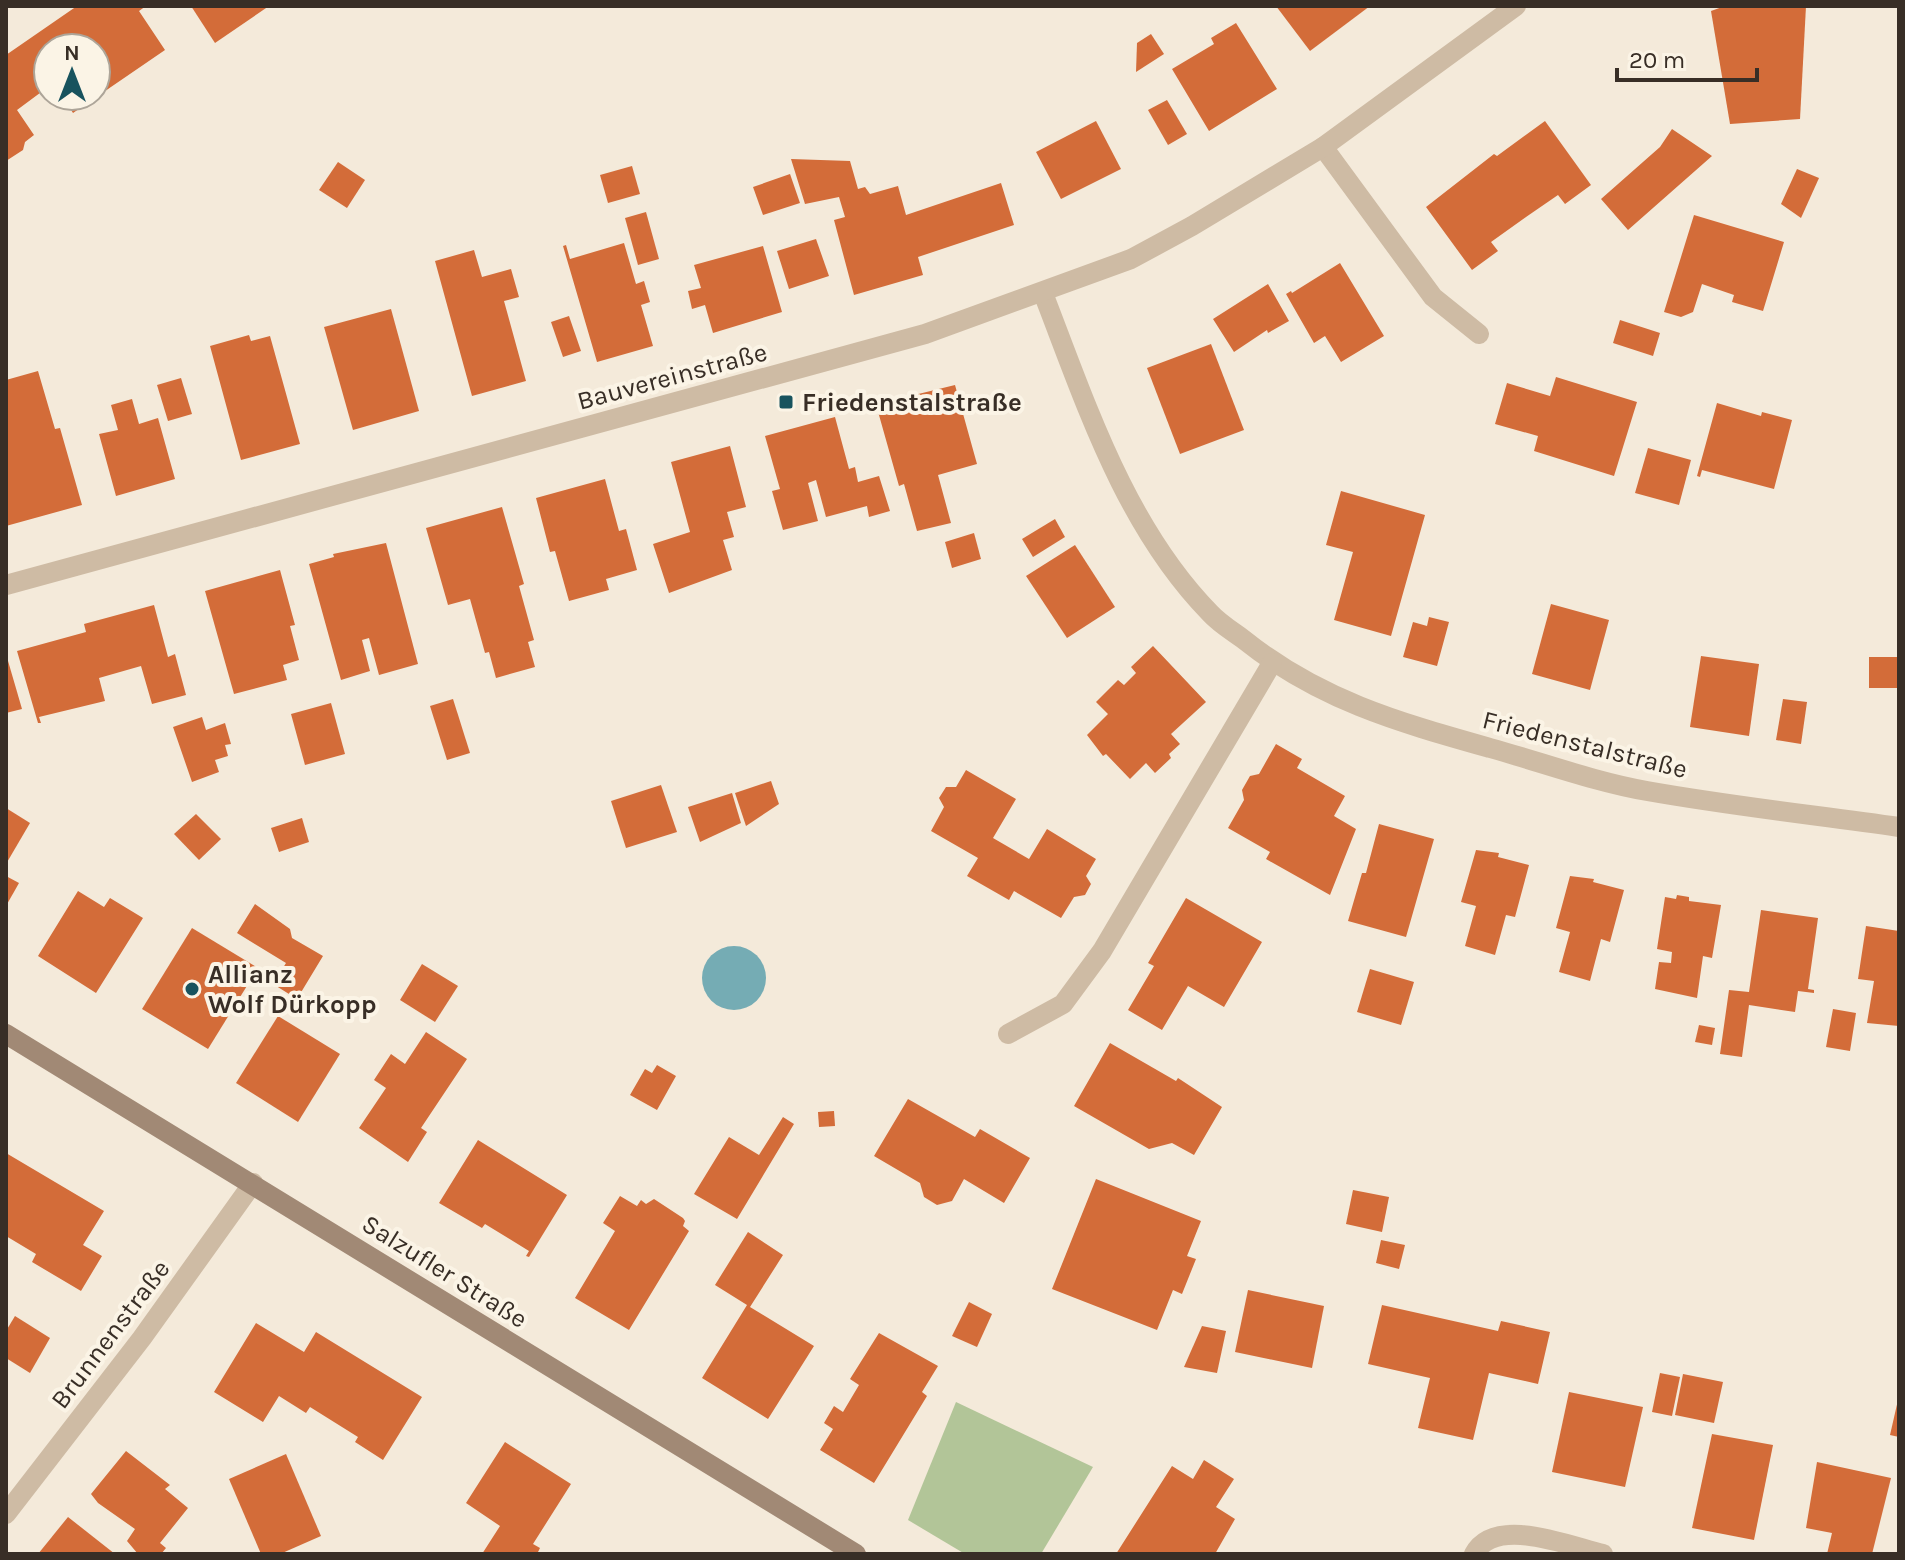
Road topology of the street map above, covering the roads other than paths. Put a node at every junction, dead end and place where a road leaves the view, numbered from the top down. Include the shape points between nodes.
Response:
1 (1516, 6) edge
2 (1323, 147) junction
3 (1043, 293) junction
4 (1479, 334) dead end
5 (6, 585) edge
6 (1272, 663) junction
7 (1899, 827) edge
8 (6, 1034) edge
9 (1008, 1034) dead end
10 (253, 1183) junction
11 (6, 1514) edge
12 (856, 1554) edge
13 (1474, 1554) edge
14 (1603, 1554) edge

1 - 2 street, Bauvereinstraße
2 - 3 street, Bauvereinstraße via 1131,259
2 - 4 street via 1433,297
3 - 5 street, Bauvereinstraße via 925,334
3 - 6 street, Friedenstalstraße via 1146,529 1211,614
6 - 7 street, Friedenstalstraße via 1334,698 1404,724 1645,791
6 - 9 street via 1102,951 1063,1004
8 - 10 main road, Salzufler Straße
10 - 11 street, Brunnenstraße
10 - 12 main road, Salzufler Straße
13 - 14 street via 1497,1536 1522,1534

